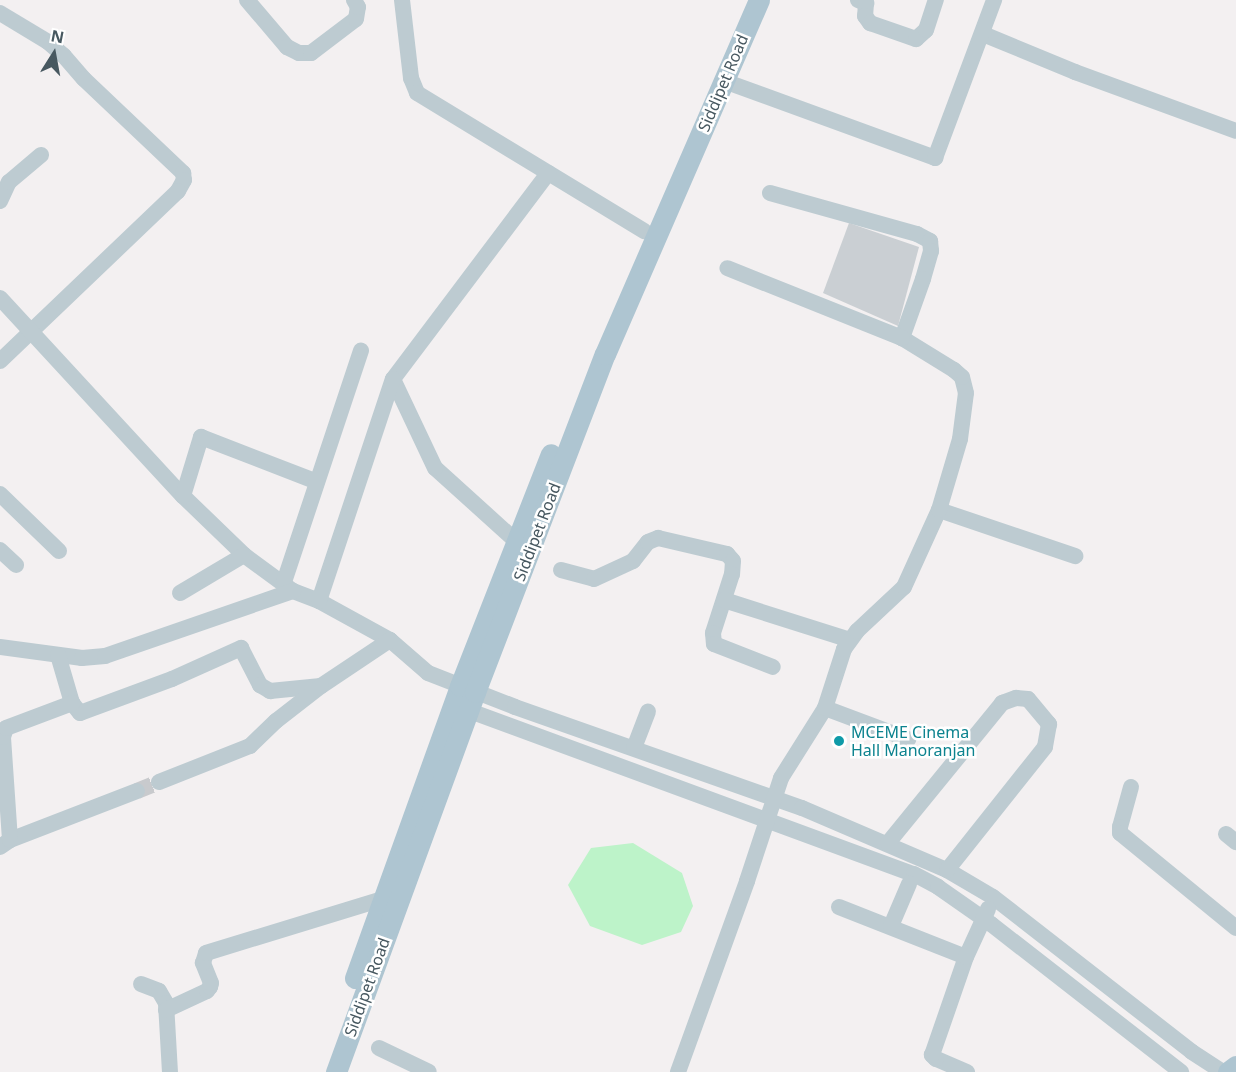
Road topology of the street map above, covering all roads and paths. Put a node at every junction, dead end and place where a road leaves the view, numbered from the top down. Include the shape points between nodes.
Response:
1 (248, 0) edge
2 (354, 0) edge
3 (402, 0) edge
4 (744, 0) edge
5 (759, 0) edge
6 (936, 0) edge
7 (994, 0) edge
8 (864, 1) edge
9 (0, 14) edge
10 (982, 34) junction
11 (724, 81) junction
12 (1236, 131) edge
13 (41, 155) dead end
14 (548, 173) junction
15 (4, 178) edge
16 (770, 193) dead end
17 (0, 201) edge
18 (644, 231) junction
19 (727, 268) dead end
20 (0, 298) edge
21 (31, 333) junction
22 (902, 338) junction
23 (361, 350) dead end
24 (0, 361) edge
25 (393, 379) junction
26 (315, 481) junction
27 (0, 494) edge
28 (183, 496) junction
29 (939, 510) junction
30 (516, 542) junction
31 (0, 550) edge
32 (59, 551) dead end
33 (244, 555) junction
34 (1075, 556) dead end
35 (16, 565) dead end
36 (561, 570) dead end
37 (288, 587) junction
38 (180, 593) dead end
39 (723, 600) junction
40 (319, 601) junction
41 (390, 640) junction
42 (850, 640) junction
43 (0, 647) edge
44 (58, 655) junction
45 (774, 667) dead end
46 (321, 686) junction
47 (464, 698) junction
48 (72, 703) junction
49 (825, 708) junction
50 (648, 712) dead end
51 (908, 739) dead end
52 (618, 742) junction
53 (634, 748) junction
54 (610, 763) junction
55 (702, 772) junction
56 (159, 782) tunnel mouth
57 (1131, 787) dead end
58 (137, 791) tunnel mouth
59 (695, 794) junction
60 (775, 798) junction
61 (768, 821) junction
62 (5, 843) edge
63 (888, 843) junction
64 (947, 870) junction
65 (909, 884) dead end
66 (993, 897) junction
67 (383, 899) junction
68 (839, 907) dead end
69 (983, 919) junction
70 (891, 926) junction
71 (1236, 928) edge
72 (966, 957) junction
73 (141, 984) dead end
74 (166, 1010) junction
75 (379, 1048) dead end
76 (1236, 1066) edge
77 (170, 1072) edge
78 (321, 1072) edge
79 (336, 1072) edge
80 (429, 1072) edge
81 (678, 1072) edge
82 (967, 1072) edge
83 (1181, 1072) edge
84 (1223, 1072) edge
85 (1228, 1072) edge

1 - 2 street via 287,47 299,53 311,53 346,30 358,14
3 - 14 street via 411,78 417,93
4 - 18 main road, Siddipet Road
5 - 11 main road, Siddipet Road
6 - 8 street via 926,30 916,39 870,22 865,16
7 - 10 street
9 - 21 street via 64,56 183,173 184,180 178,191
10 - 11 street via 935,158
10 - 12 street
11 - 47 main road, Siddipet Road via 605,354
13 - 15 street
14 - 18 street
14 - 25 street
15 - 17 street
16 - 22 street via 930,241 923,279
18 - 30 main road, Siddipet Road via 592,349
19 - 22 street
20 - 21 street
21 - 24 street
21 - 28 street
22 - 29 street via 954,370 965,385 960,439
23 - 26 street
25 - 30 street via 435,468
25 - 40 street
26 - 28 street via 201,437
26 - 37 street
27 - 32 street
28 - 33 street
29 - 34 street
29 - 42 street via 904,587
30 - 47 main road, Siddipet Road
31 - 35 street
33 - 37 street
33 - 38 street
36 - 39 street via 594,579 633,561 648,542 658,538 731,556 732,574
37 - 40 street
37 - 44 street via 105,656
39 - 42 street
39 - 45 street via 713,633 714,644
40 - 41 street
41 - 46 street
41 - 47 street
42 - 49 street
43 - 44 street
44 - 48 street
46 - 48 street via 270,691 260,684 241,648 80,713
46 - 56 street via 250,746
47 - 52 street
47 - 54 street
47 - 67 main road, Siddipet Road
47 - 79 main road, Siddipet Road
48 - 62 street via 6,728
49 - 51 street
49 - 60 street via 788,764
50 - 53 street
52 - 53 street
52 - 54 street
53 - 55 street
54 - 59 street
55 - 59 street
55 - 60 street
57 - 71 street via 1120,833
58 - 62 street
59 - 61 street
60 - 61 street
60 - 63 street
61 - 69 street via 914,874
61 - 81 street
63 - 64 street
63 - 64 street via 1002,703 1028,699 1049,724 1045,747
64 - 66 street
65 - 70 street
66 - 69 street
66 - 84 street
67 - 74 street via 206,952 202,963 210,987
67 - 78 main road, Siddipet Road
68 - 70 street
69 - 72 street
69 - 83 street
70 - 72 street
72 - 82 street via 932,1055
73 - 74 street via 159,991
74 - 77 street
75 - 80 street
76 - 85 main road

